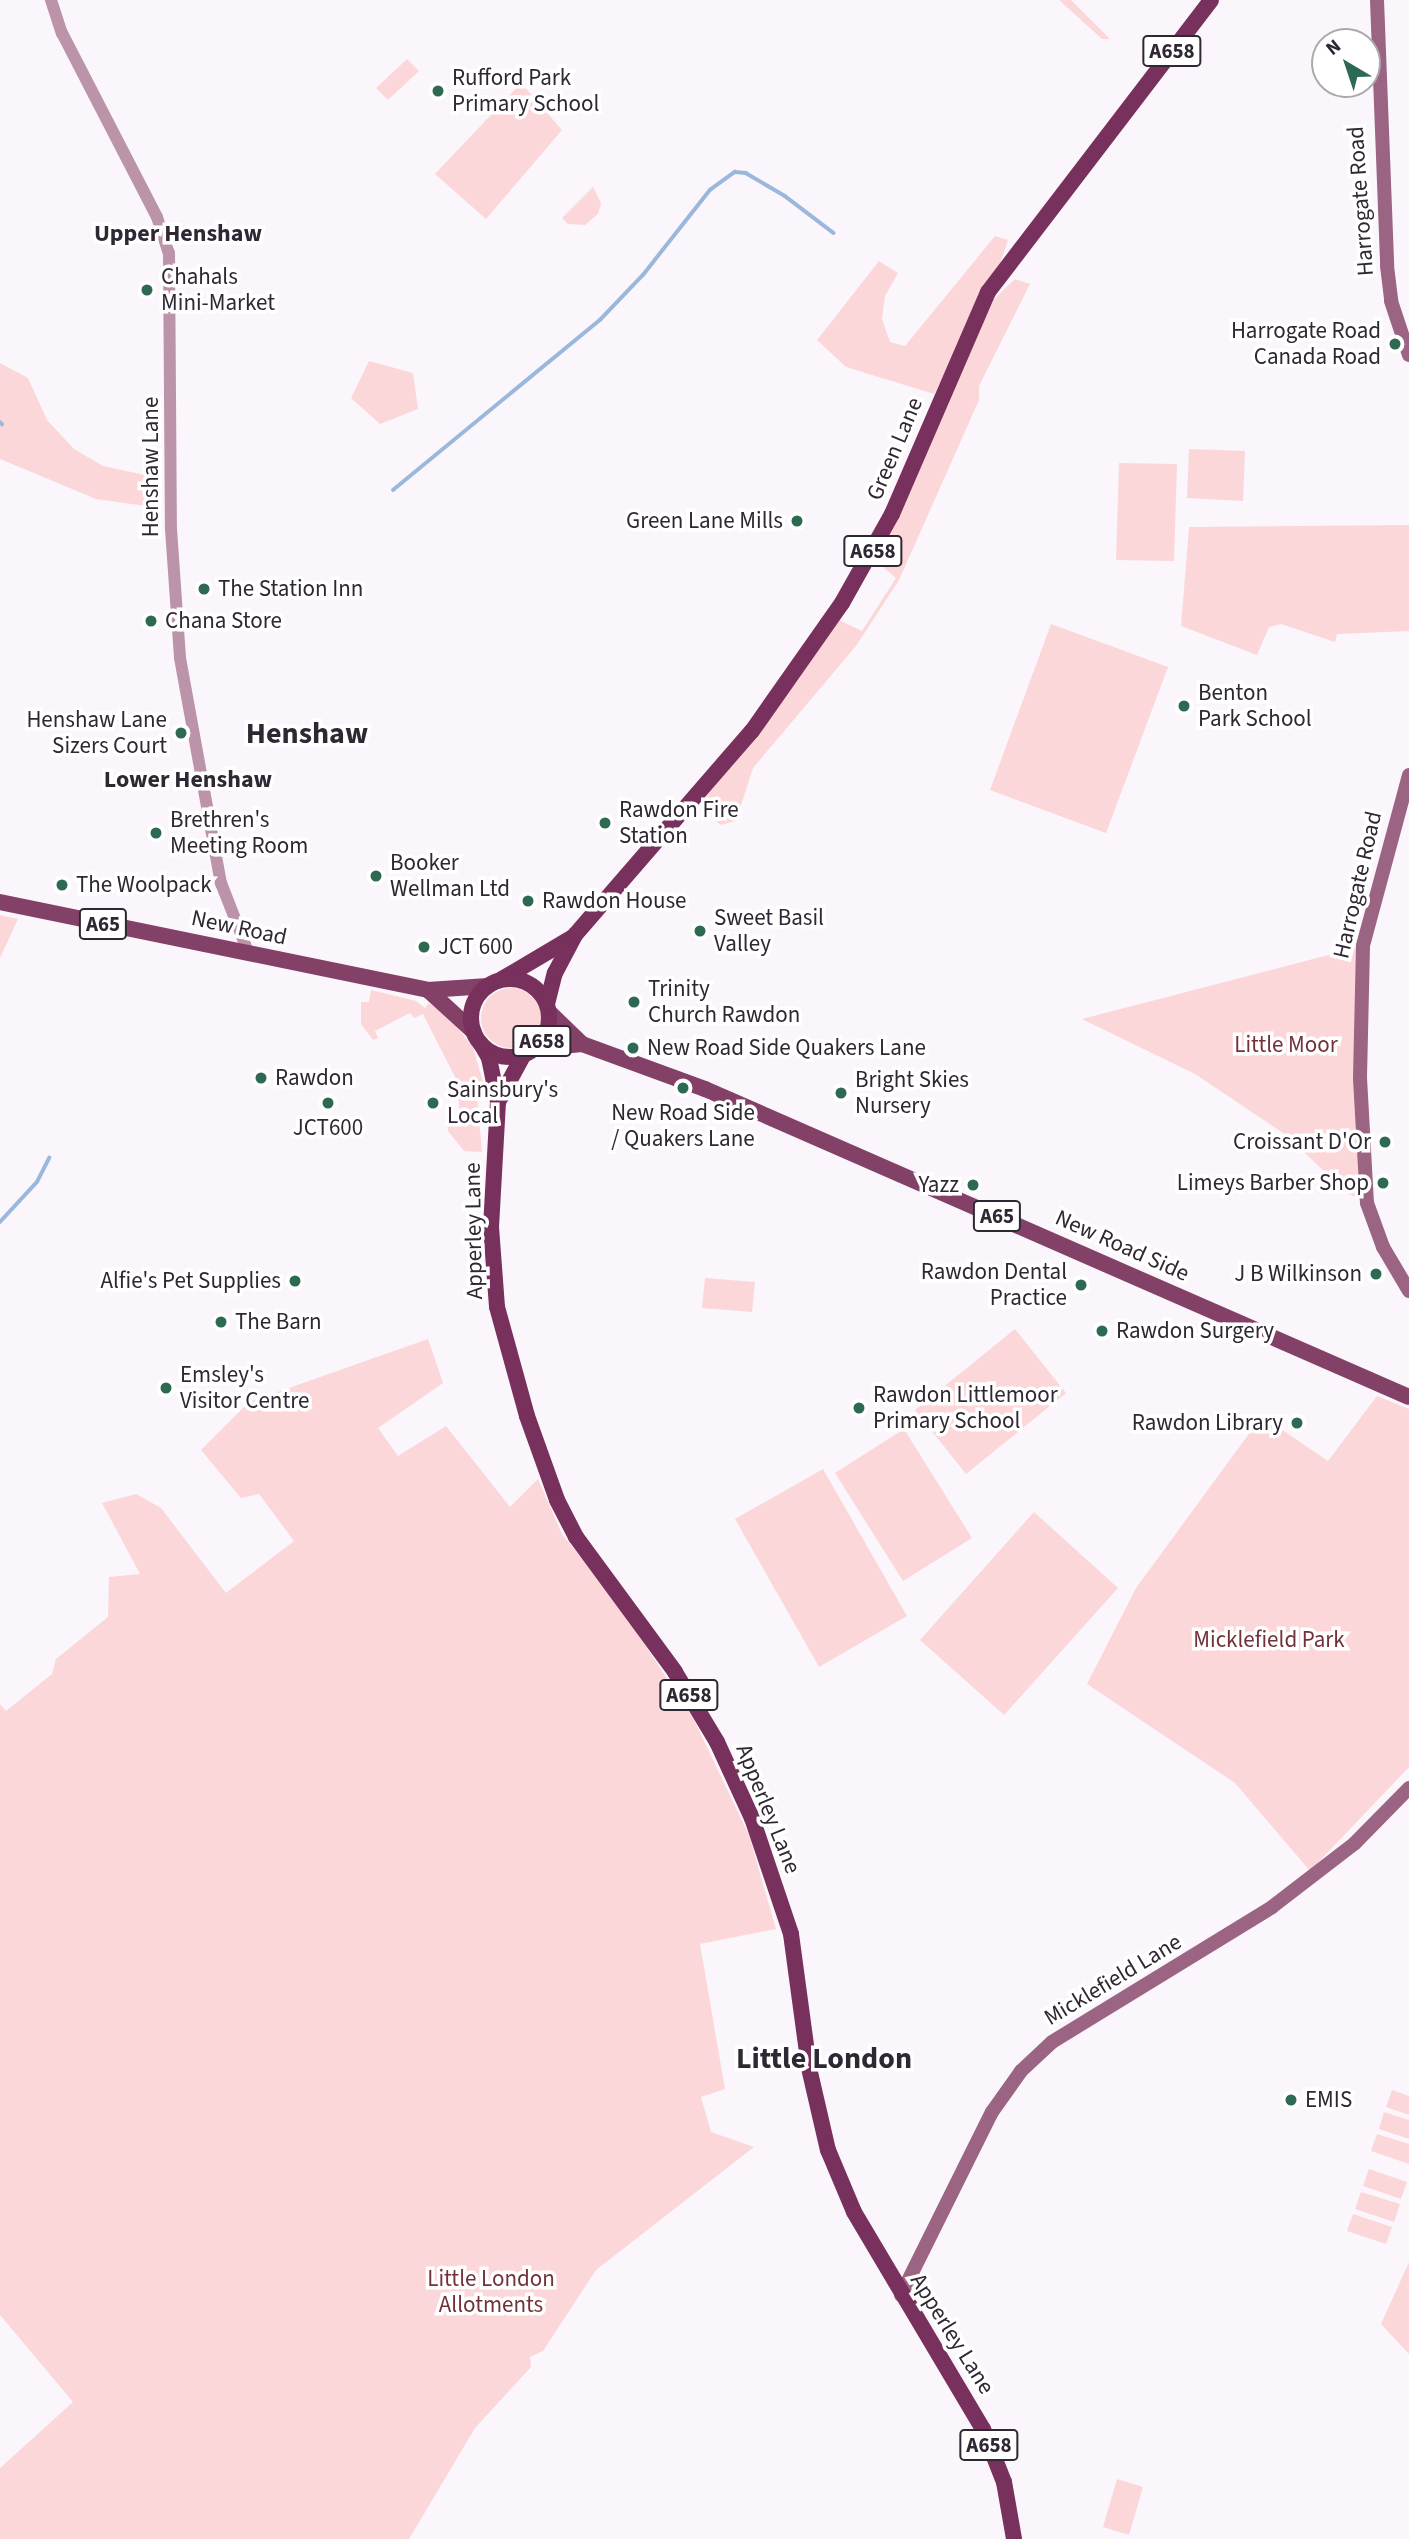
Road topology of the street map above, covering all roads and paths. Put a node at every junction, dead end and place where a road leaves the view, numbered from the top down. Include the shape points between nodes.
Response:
1 (51, 0) edge
2 (1211, 0) edge
3 (1377, 0) edge
4 (1409, 355) edge
5 (1409, 775) edge
6 (0, 902) edge
7 (575, 935) junction
8 (248, 952) junction
9 (494, 983) junction
10 (428, 990) junction
11 (548, 1008) junction
12 (478, 1038) junction
13 (582, 1044) junction
14 (529, 1051) junction
15 (498, 1102) junction
16 (1409, 1291) edge
17 (1409, 1397) edge
18 (1409, 1788) edge
19 (913, 2274) junction
20 (901, 2295) junction
21 (914, 2316) junction
22 (1014, 2539) edge

1 - 8 street, Henshaw Lane via 62,33 157,217 169,253 172,529 180,658 221,883
2 - 7 highway, Green Lane / A658 via 988,292 892,514 814,646 752,731
3 - 4 main road, Harrogate Road via 1387,266 1391,301
5 - 16 main road, Harrogate Road via 1363,946 1360,1078 1367,1203 1383,1247
6 - 8 main road, New Road / A65
7 - 9 highway, Green Lane / A658
7 - 11 highway, Green Lane / A658 via 555,973
8 - 10 main road, New Road / A65
9 - 10 main road, New Road / A65
9 - 11 highway, A658 via 529,984
9 - 12 highway, A658 via 473,1007
10 - 12 main road
11 - 13 main road, New Road Side / A65
11 - 14 highway, A658 via 548,1029
12 - 14 highway, A658 via 501,1056
12 - 15 highway, Apperley Lane / A658 via 489,1058
13 - 14 main road, New Road Side / A65
13 - 17 main road, New Road Side / A65 via 705,1088
14 - 15 highway, Apperley Lane / A658
15 - 20 highway, Apperley Lane / A658 via 491,1227 497,1307 527,1416 557,1500 576,1537 675,1672 717,1742 752,1818 791,1934 809,2068 828,2150 854,2213
18 - 19 main road, Micklefield Lane via 1355,1843 1272,1907 1035,2057 992,2112
19 - 20 main road, Micklefield Lane
19 - 21 main road, Micklefield Lane
20 - 21 highway, Apperley Lane / A658
21 - 22 highway, Apperley Lane / A658 via 983,2429 1004,2482

